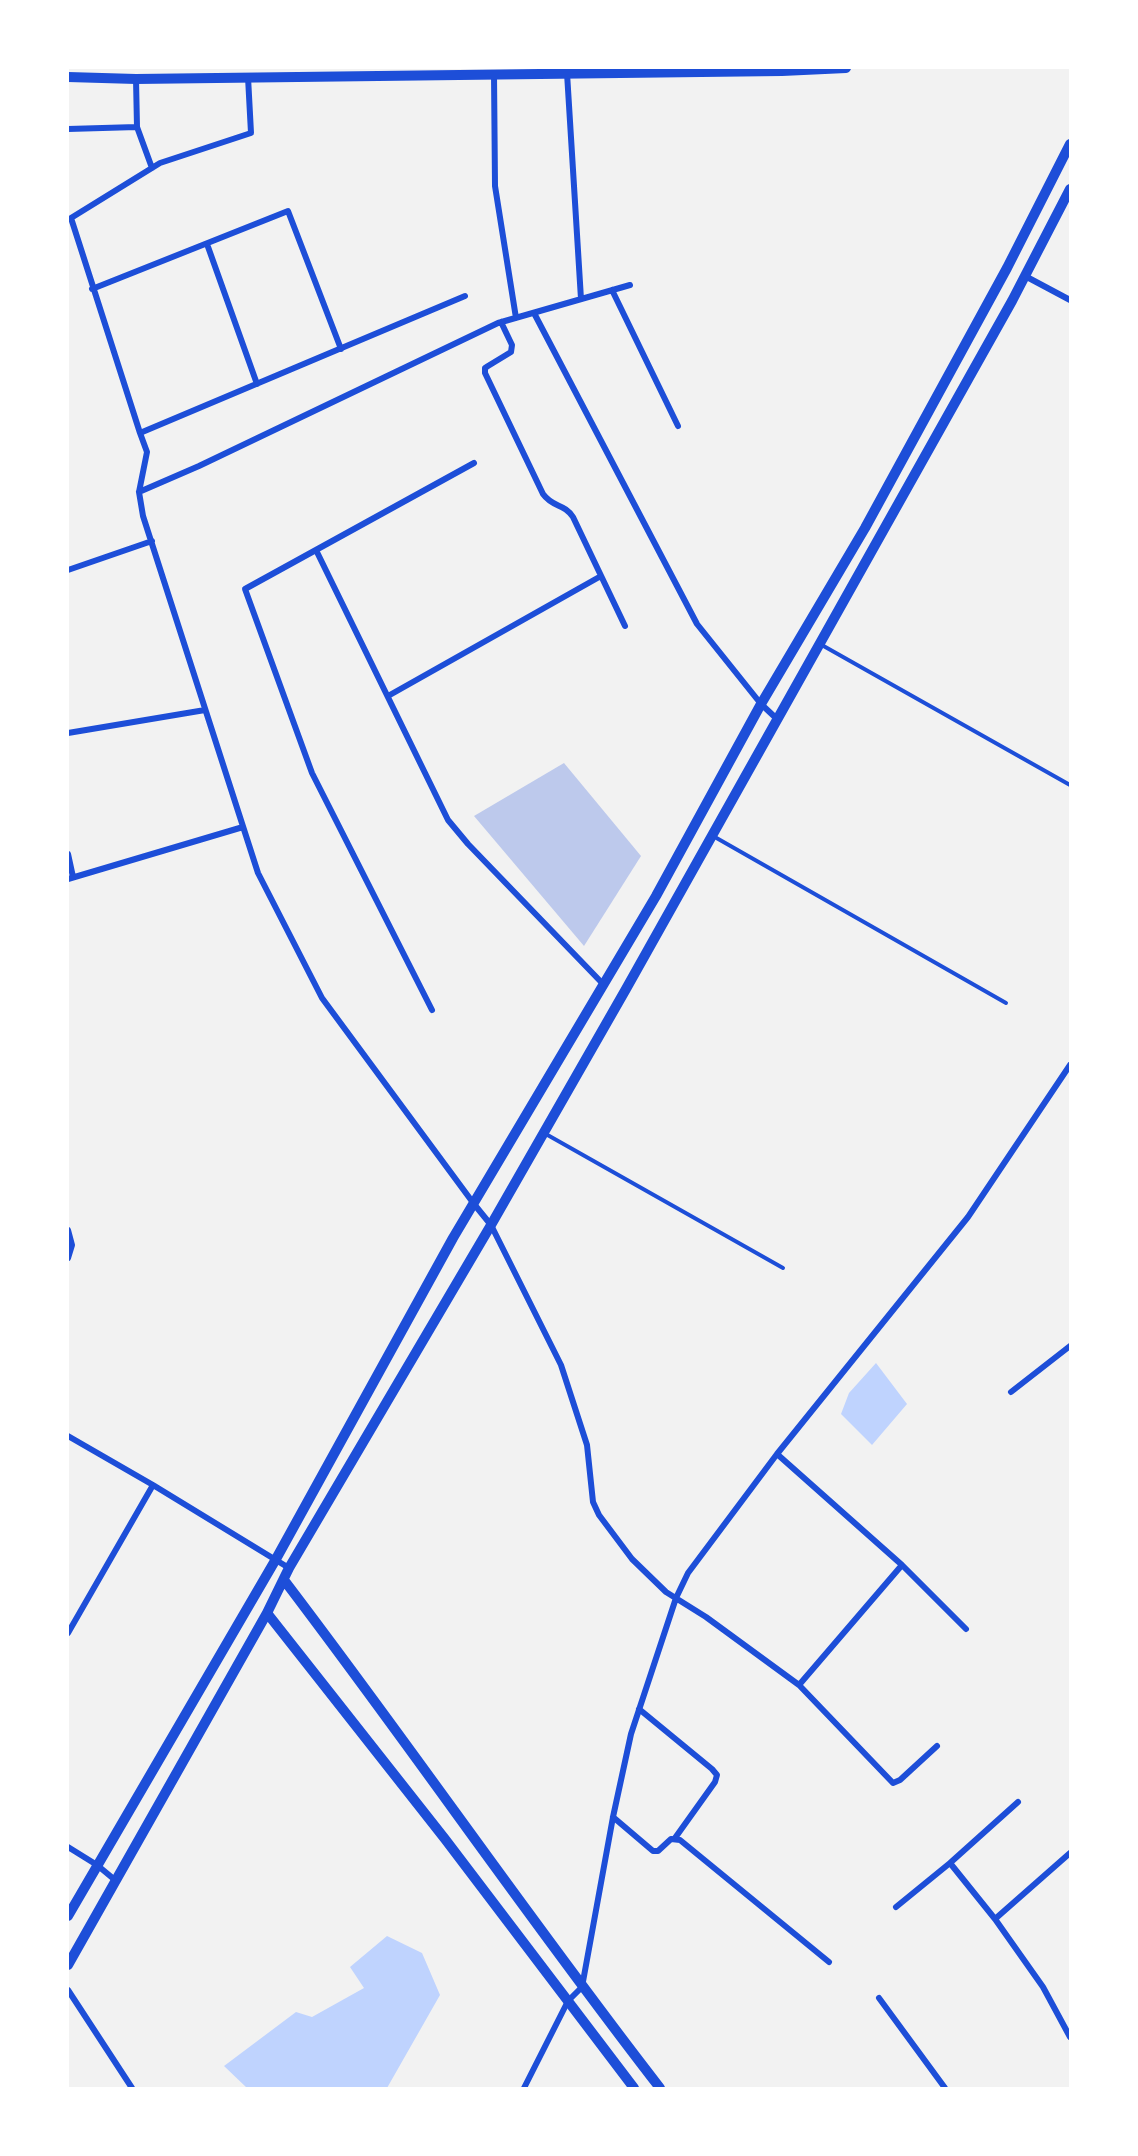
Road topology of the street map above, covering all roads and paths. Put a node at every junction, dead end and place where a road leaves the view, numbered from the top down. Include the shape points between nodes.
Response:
1 (846, 68) edge
2 (782, 69) edge
3 (411, 71) edge
4 (494, 73) junction
5 (567, 73) junction
6 (68, 77) edge
7 (248, 77) junction
8 (136, 80) junction
9 (137, 127) junction
10 (68, 129) edge
11 (1071, 144) edge
12 (152, 168) junction
13 (1071, 189) edge
14 (207, 244) junction
15 (1025, 276) junction
16 (630, 285) dead end
17 (93, 289) junction
18 (612, 290) junction
19 (465, 297) dead end
20 (581, 299) junction
21 (1071, 300) edge
22 (534, 313) junction
23 (516, 318) junction
24 (501, 322) junction
25 (341, 349) junction
26 (257, 384) junction
27 (678, 426) dead end
28 (140, 433) junction
29 (474, 463) dead end
30 (139, 492) junction
31 (152, 541) junction
32 (316, 550) junction
33 (68, 570) edge
34 (601, 576) junction
35 (625, 626) dead end
36 (819, 644) junction
37 (388, 696) junction
38 (761, 704) junction
39 (205, 710) junction
40 (777, 719) junction
41 (68, 733) edge
42 (1071, 785) edge
43 (243, 827) junction
44 (712, 835) junction
45 (68, 854) edge
46 (70, 878) edge
47 (604, 985) junction
48 (1006, 1003) dead end
49 (432, 1010) dead end
50 (1071, 1065) edge
51 (544, 1133) junction
52 (474, 1204) junction
53 (491, 1225) junction
54 (68, 1230) edge
55 (68, 1258) edge
56 (783, 1268) dead end
57 (1071, 1346) edge
58 (1011, 1392) dead end
59 (68, 1439) edge
60 (777, 1454) junction
61 (153, 1485) junction
62 (276, 1559) junction
63 (902, 1565) junction
64 (289, 1568) junction
65 (284, 1580) junction
66 (676, 1598) junction
67 (267, 1613) junction
68 (966, 1629) dead end
69 (68, 1633) edge
70 (799, 1685) junction
71 (639, 1709) junction
72 (937, 1746) dead end
73 (1018, 1802) dead end
74 (613, 1817) junction
75 (675, 1838) junction
76 (68, 1847) edge
77 (1071, 1853) edge
78 (950, 1863) junction
79 (97, 1865) junction
80 (116, 1880) junction
81 (896, 1907) dead end
82 (68, 1916) edge
83 (995, 1919) junction
84 (829, 1962) dead end
85 (68, 1965) edge
86 (582, 1987) junction
87 (68, 1990) edge
88 (879, 1998) dead end
89 (568, 2001) junction
90 (1071, 2037) edge
91 (132, 2088) edge
92 (524, 2088) edge
93 (634, 2088) edge
94 (660, 2088) edge
95 (945, 2088) edge

1 - 2 main road
2 - 5 main road
3 - 4 main road
3 - 7 main road
4 - 5 main road
4 - 23 street via 495,186
5 - 20 street
6 - 8 main road
7 - 8 main road
7 - 12 street via 250,134
8 - 9 street
9 - 10 street
9 - 12 street
11 - 38 main road via 870,517
12 - 17 street via 70,218
13 - 15 main road
14 - 17 street
14 - 25 street via 288,211
14 - 26 street
15 - 21 street
15 - 36 main road
16 - 18 street
17 - 28 street
18 - 20 street
18 - 27 street
19 - 25 street
20 - 22 street
22 - 23 street
22 - 38 street via 697,624
23 - 24 street
24 - 30 street
24 - 34 street via 512,349 485,368 485,373 543,494 550,503 569,511
25 - 26 street
26 - 28 street
28 - 30 street via 147,452
29 - 32 street
30 - 31 street
31 - 33 street
31 - 39 street
32 - 37 street
32 - 49 street via 244,589 312,773
34 - 35 street
34 - 37 street
36 - 40 main road
36 - 42 lane
37 - 47 street via 456,831
38 - 40 street
38 - 47 main road
39 - 41 street
39 - 43 street
40 - 44 main road
43 - 46 street
43 - 52 street via 258,873 322,998
44 - 48 lane
44 - 51 main road
45 - 46 street
47 - 52 main road
50 - 60 street via 968,1217
51 - 53 main road
51 - 56 lane
52 - 53 street
52 - 62 main road
53 - 64 main road
53 - 66 street via 561,1365 587,1445 596,1509 632,1559
54 - 55 street via 72,1245
57 - 58 street
59 - 61 street
60 - 63 street
60 - 66 street via 688,1573
61 - 62 street
61 - 69 street
62 - 64 street
62 - 79 main road
63 - 68 street
63 - 70 street
64 - 65 main road
65 - 67 main road
65 - 86 main road
66 - 70 street
66 - 71 street
67 - 80 main road
67 - 89 main road
70 - 72 street via 892,1783
71 - 74 street
71 - 75 street via 717,1775
73 - 78 street
74 - 75 street via 653,1851
74 - 86 street
75 - 84 street
76 - 79 street
77 - 83 street
78 - 81 street
78 - 83 street
79 - 80 street
79 - 82 main road
80 - 85 main road
83 - 90 street via 1043,1987
86 - 89 street
86 - 94 main road
87 - 91 street
88 - 95 street
89 - 92 street
89 - 93 main road

